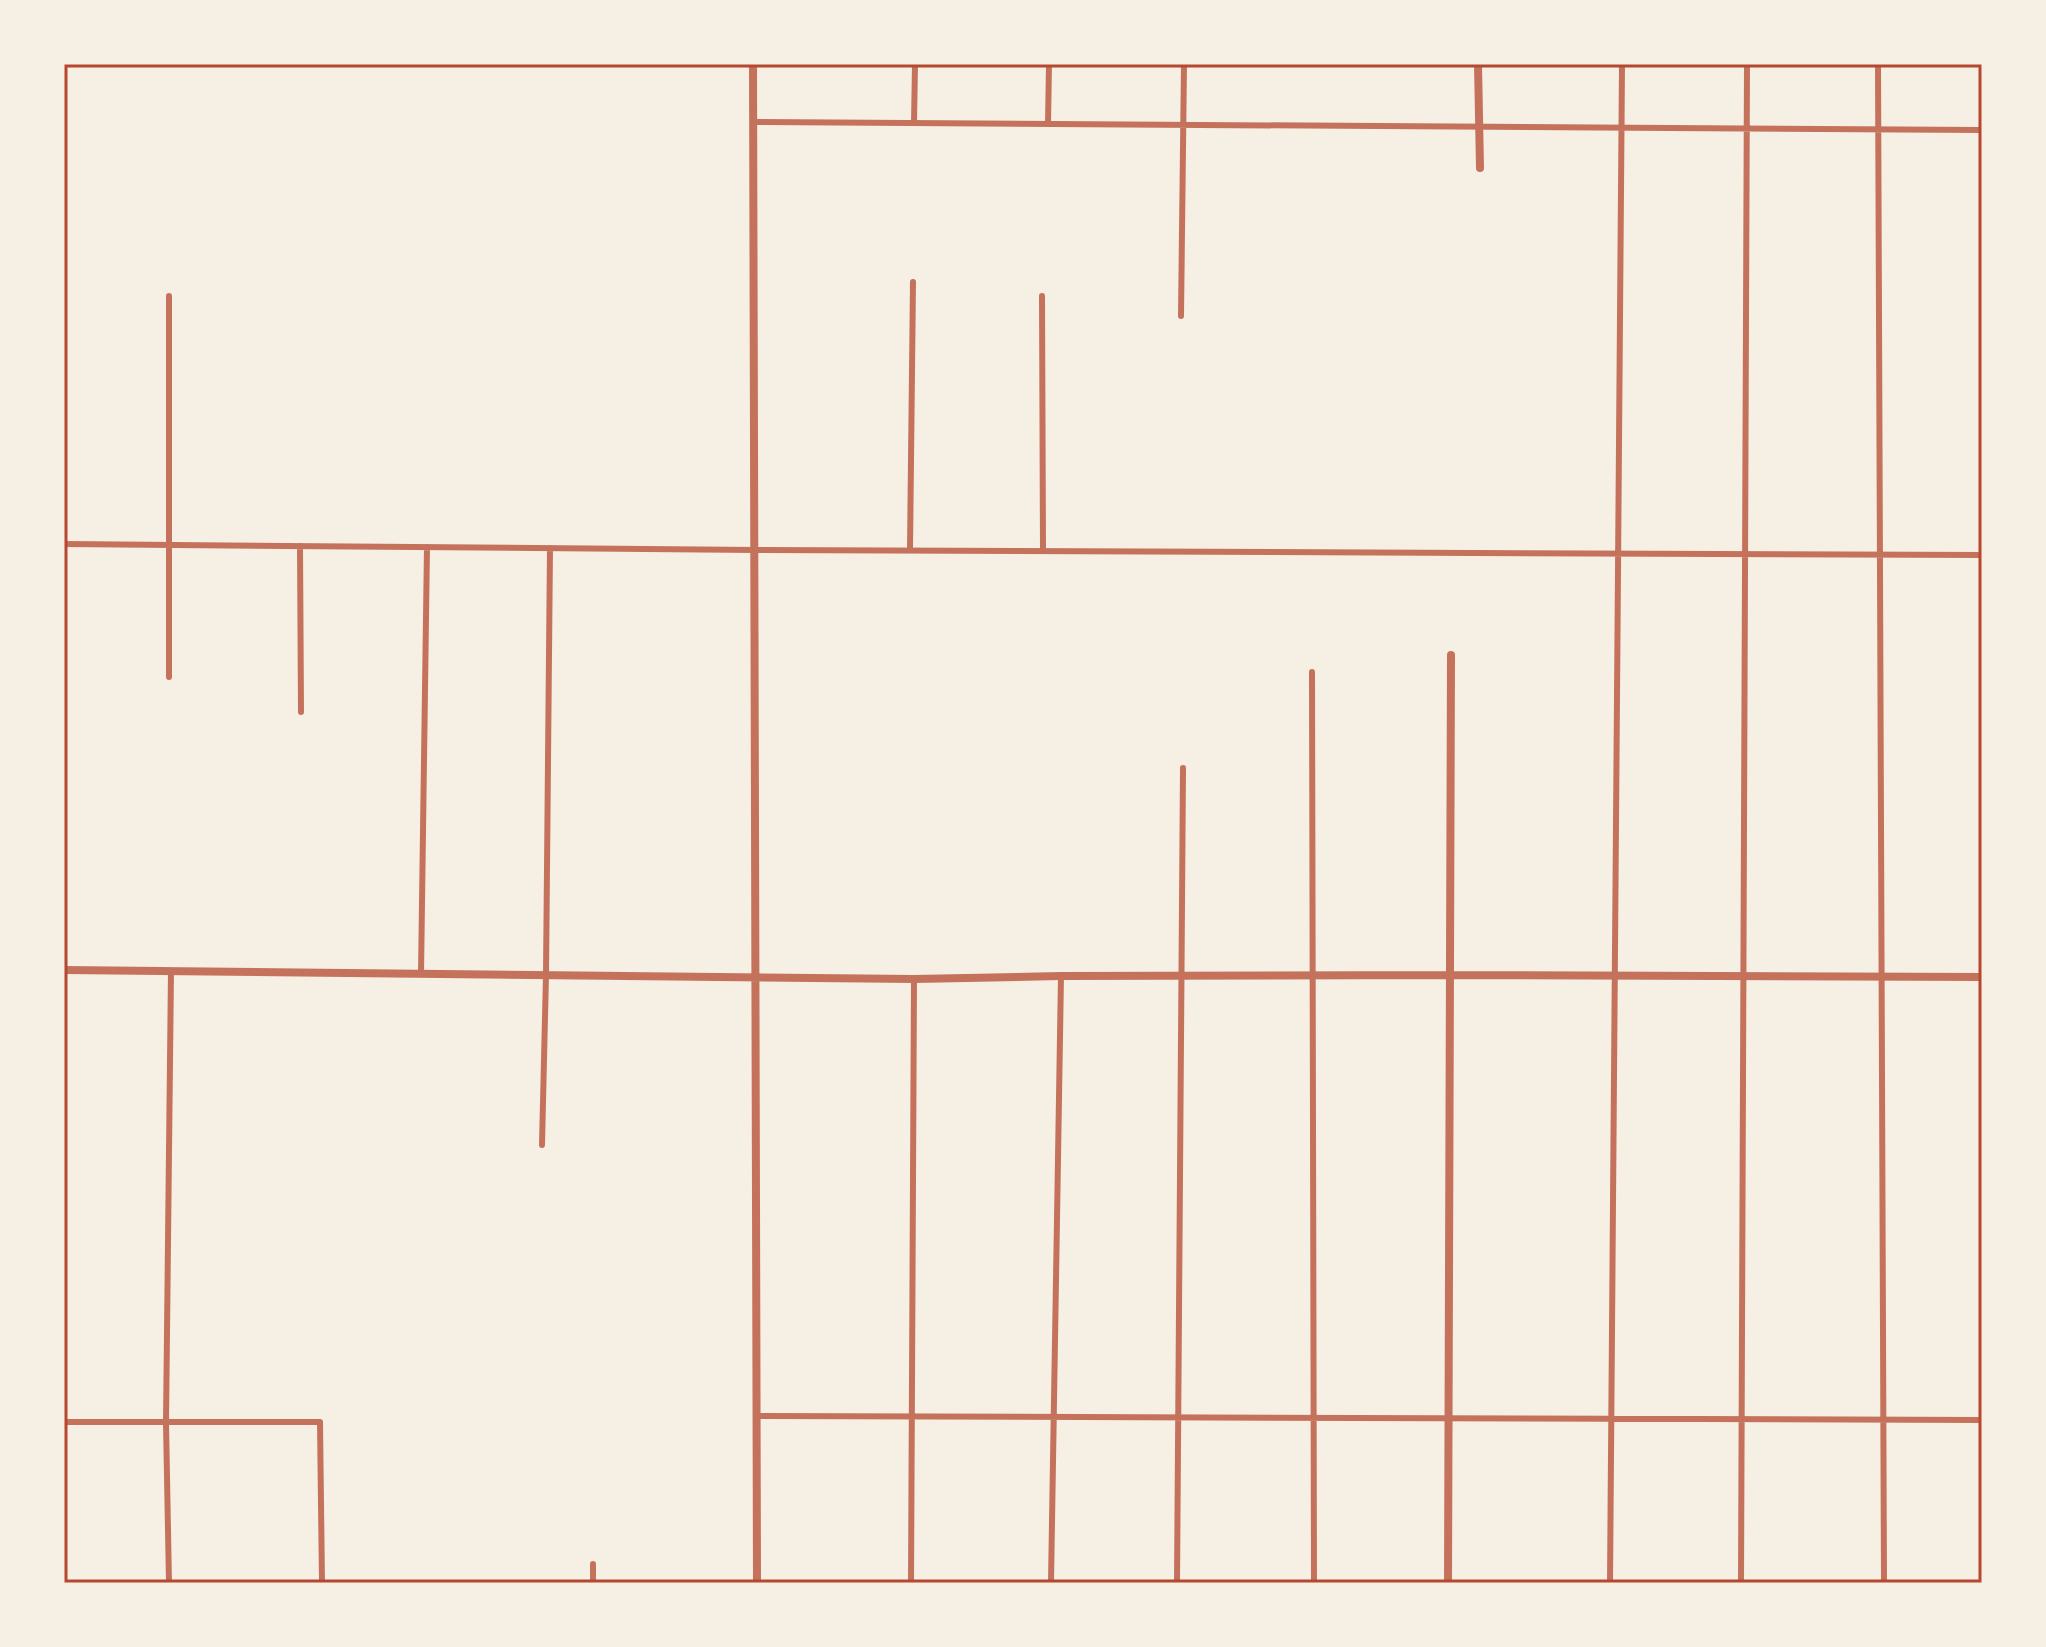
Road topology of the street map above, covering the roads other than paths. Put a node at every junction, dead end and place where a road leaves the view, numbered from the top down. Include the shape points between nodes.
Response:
1 (753, 64) edge
2 (915, 64) edge
3 (1049, 64) edge
4 (1184, 64) edge
5 (1478, 64) edge
6 (1622, 64) edge
7 (1747, 64) edge
8 (1878, 64) edge
9 (753, 122) junction
10 (914, 123) junction
11 (1048, 124) junction
12 (1183, 125) junction
13 (1479, 127) junction
14 (1622, 128) junction
15 (1747, 129) junction
16 (1878, 130) junction
17 (1982, 130) edge
18 (1480, 168) dead end
19 (913, 282) dead end
20 (169, 296) dead end
21 (1042, 296) dead end
22 (1181, 316) dead end
23 (64, 544) edge
24 (169, 545) junction
25 (300, 546) junction
26 (427, 547) junction
27 (550, 548) junction
28 (755, 550) junction
29 (910, 550) junction
30 (1043, 551) junction
31 (1619, 554) junction
32 (1746, 555) junction
33 (1880, 555) junction
34 (1982, 555) edge
35 (1451, 655) dead end
36 (1312, 672) dead end
37 (169, 677) dead end
38 (301, 712) dead end
39 (1183, 768) dead end
40 (64, 970) edge
41 (171, 971) junction
42 (421, 974) junction
43 (546, 975) junction
44 (1450, 975) junction
45 (1061, 976) junction
46 (1182, 976) junction
47 (1313, 976) junction
48 (1615, 976) junction
49 (1743, 976) junction
50 (1881, 976) junction
51 (756, 977) junction
52 (1982, 977) edge
53 (914, 979) junction
54 (542, 1145) dead end
55 (757, 1416) junction
56 (912, 1417) junction
57 (1053, 1417) junction
58 (1179, 1418) junction
59 (1314, 1418) junction
60 (1448, 1419) junction
61 (1612, 1419) junction
62 (1742, 1419) junction
63 (1883, 1419) junction
64 (1982, 1420) edge
65 (64, 1422) edge
66 (166, 1423) junction
67 (593, 1564) dead end
68 (169, 1583) edge
69 (322, 1583) edge
70 (593, 1583) edge
71 (757, 1583) edge
72 (911, 1583) edge
73 (1051, 1583) edge
74 (1177, 1583) edge
75 (1314, 1583) edge
76 (1448, 1583) edge
77 (1610, 1583) edge
78 (1741, 1583) edge
79 (1884, 1583) edge

1 - 9 street
2 - 10 lane
3 - 11 lane
4 - 12 lane
5 - 13 street
6 - 14 lane
7 - 15 lane
8 - 16 lane
9 - 10 lane
9 - 28 street
10 - 11 lane
11 - 12 lane
12 - 13 lane
12 - 22 lane
13 - 14 lane
13 - 18 street
14 - 15 lane
14 - 31 lane
15 - 16 lane
15 - 32 lane
16 - 17 lane
16 - 33 lane
19 - 29 lane
20 - 24 lane
21 - 30 lane
23 - 24 lane
24 - 25 lane
24 - 37 lane
25 - 26 lane
25 - 38 lane
26 - 27 lane
26 - 42 lane
27 - 28 lane
27 - 43 lane
28 - 29 lane
28 - 51 street
29 - 30 lane
30 - 31 lane
31 - 32 lane
31 - 48 lane
32 - 33 lane
32 - 49 lane
33 - 34 lane
33 - 50 lane
35 - 44 street
36 - 47 lane
39 - 46 lane
40 - 41 street
41 - 42 street
41 - 66 lane
42 - 43 street
43 - 51 street
43 - 54 lane
44 - 47 street
44 - 48 street
44 - 60 street
45 - 46 street
45 - 53 street
45 - 57 lane
46 - 47 street
46 - 58 lane
47 - 59 lane
48 - 49 street
48 - 61 lane
49 - 50 street
49 - 62 lane
50 - 52 street
50 - 63 lane
51 - 53 street
51 - 55 street
53 - 56 lane
55 - 56 lane
55 - 71 street
56 - 57 lane
56 - 72 lane
57 - 58 lane
57 - 73 lane
58 - 59 lane
58 - 74 lane
59 - 60 lane
59 - 75 lane
60 - 61 lane
60 - 76 street
61 - 62 lane
61 - 77 lane
62 - 63 lane
62 - 78 lane
63 - 64 lane
63 - 79 lane
65 - 66 lane
66 - 68 lane
66 - 69 lane via 320,1422
67 - 70 lane

